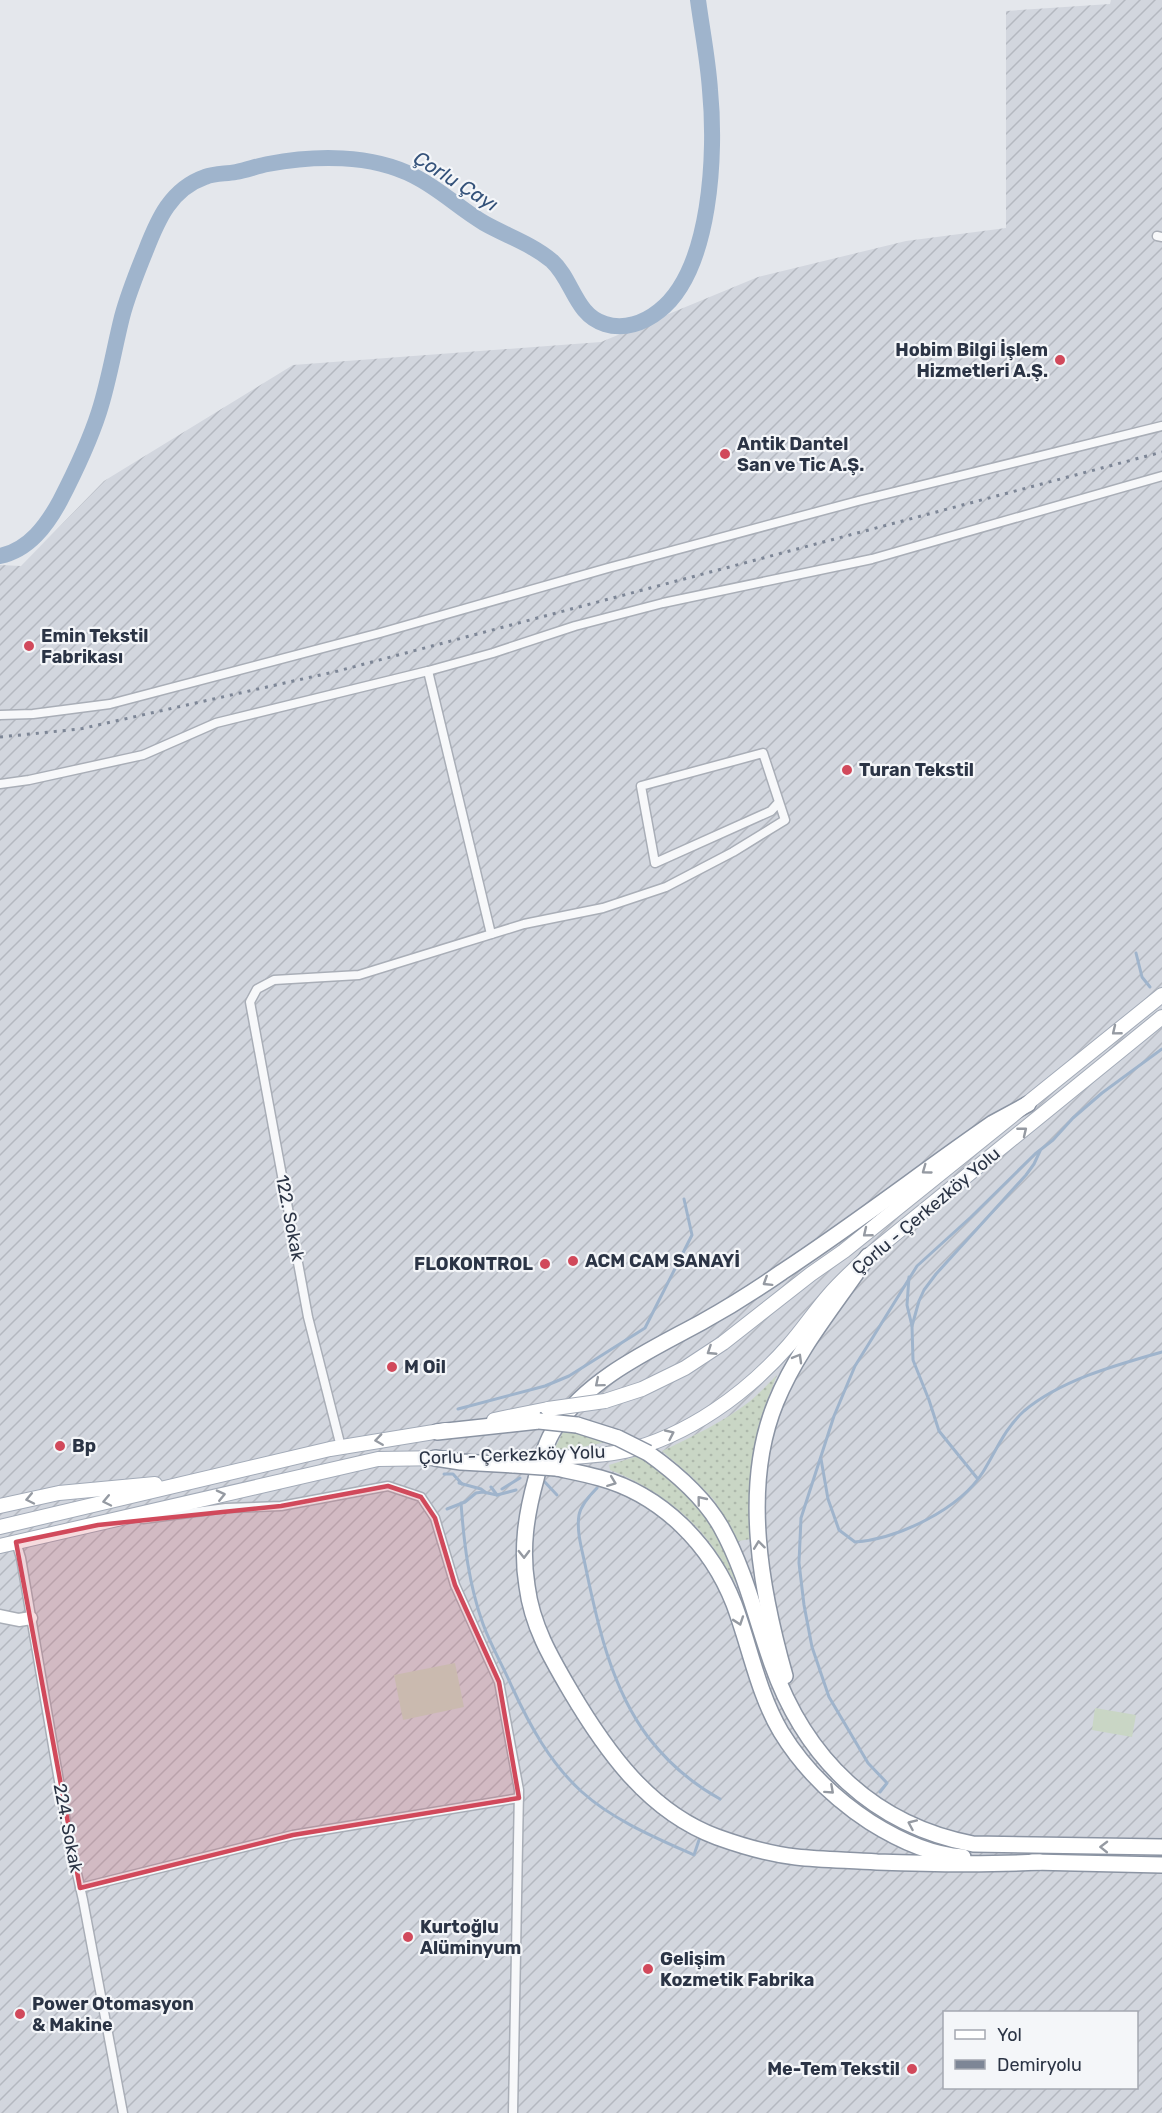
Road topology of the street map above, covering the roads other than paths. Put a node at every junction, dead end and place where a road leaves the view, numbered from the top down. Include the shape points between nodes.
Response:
1 (1162, 426) edge
2 (1162, 476) edge
3 (428, 671) junction
4 (0, 715) edge
5 (0, 784) edge
6 (779, 802) junction
7 (491, 934) junction
8 (1162, 995) edge
9 (1162, 1017) edge
10 (1028, 1104) junction
11 (868, 1256) junction
12 (543, 1415) junction
13 (437, 1432) joint
14 (341, 1447) junction
15 (435, 1458) joint
16 (554, 1463) junction
17 (193, 1483) junction
18 (3, 1505) edge
19 (6, 1525) edge
20 (98, 1525) junction
21 (16, 1542) junction
22 (0, 1546) edge
23 (0, 1616) edge
24 (31, 1618) junction
25 (824, 1760) junction
26 (519, 1798) junction
27 (1162, 1847) edge
28 (1040, 1863) junction
29 (1162, 1865) edge
30 (80, 1888) junction
31 (123, 2113) edge
32 (513, 2113) edge

1 - 4 street via 847,504 110,704
2 - 3 street via 872,560 663,603
3 - 5 street via 216,723 143,755
3 - 7 street
6 - 6 street via 763,753 641,786 655,863 771,811
6 - 7 street via 785,820 666,887 603,908
7 - 14 street, 122. Sokak via 359,975 274,980 257,989 250,1002 308,1317
8 -> 10 main road, Çorlu - Çerkezköy Yolu
11 -> 9 main road, Çorlu - Çerkezköy Yolu
10 -> 12 main road, Çorlu - Çerkezköy Yolu, bridge via 723,1343 642,1389
10 -> 28 highway via 993,1123 782,1272 716,1315 629,1362 590,1391 566,1413 547,1444 528,1510 524,1557 535,1624 585,1715 627,1773 691,1825 742,1845 792,1857 932,1864
16 -> 11 main road, Çorlu - Çerkezköy Yolu via 625,1451 662,1438 714,1411 742,1391 789,1346 829,1295
25 -> 11 highway via 789,1689 782,1665 761,1562 757,1501 770,1419 791,1370
12 - 13 highway
25 -> 12 highway, bridge via 790,1709 737,1560 720,1526 688,1485 648,1453 618,1438
13 -> 14 main road, Çorlu - Çerkezköy Yolu
14 - 17 main road, Çorlu - Çerkezköy Yolu
15 - 16 highway, bridge
20 -> 15 main road, Çorlu - Çerkezköy Yolu via 367,1461
16 -> 28 highway via 643,1496 678,1521 701,1546 734,1604 761,1688 782,1732 811,1772 842,1801 881,1828 929,1850 953,1857
17 -> 18 main road via 104,1487
17 -> 19 main road, Çorlu - Çerkezköy Yolu
18 - 19 main road
19 - 21 main road
20 - 21 main road, Çorlu - Çerkezköy Yolu
20 - 26 street via 226,1508 281,1506 388,1486 421,1497 435,1518 455,1585 499,1682
21 - 22 main road, Çorlu - Çerkezköy Yolu
21 - 24 street, 224. Sokak
23 - 24 main road
24 - 30 street, 224. Sokak
27 -> 25 highway via 996,1845 954,1840 890,1814
26 - 30 street via 293,1835
26 - 32 street
28 - 29 highway
30 - 31 street, 224. Sokak

